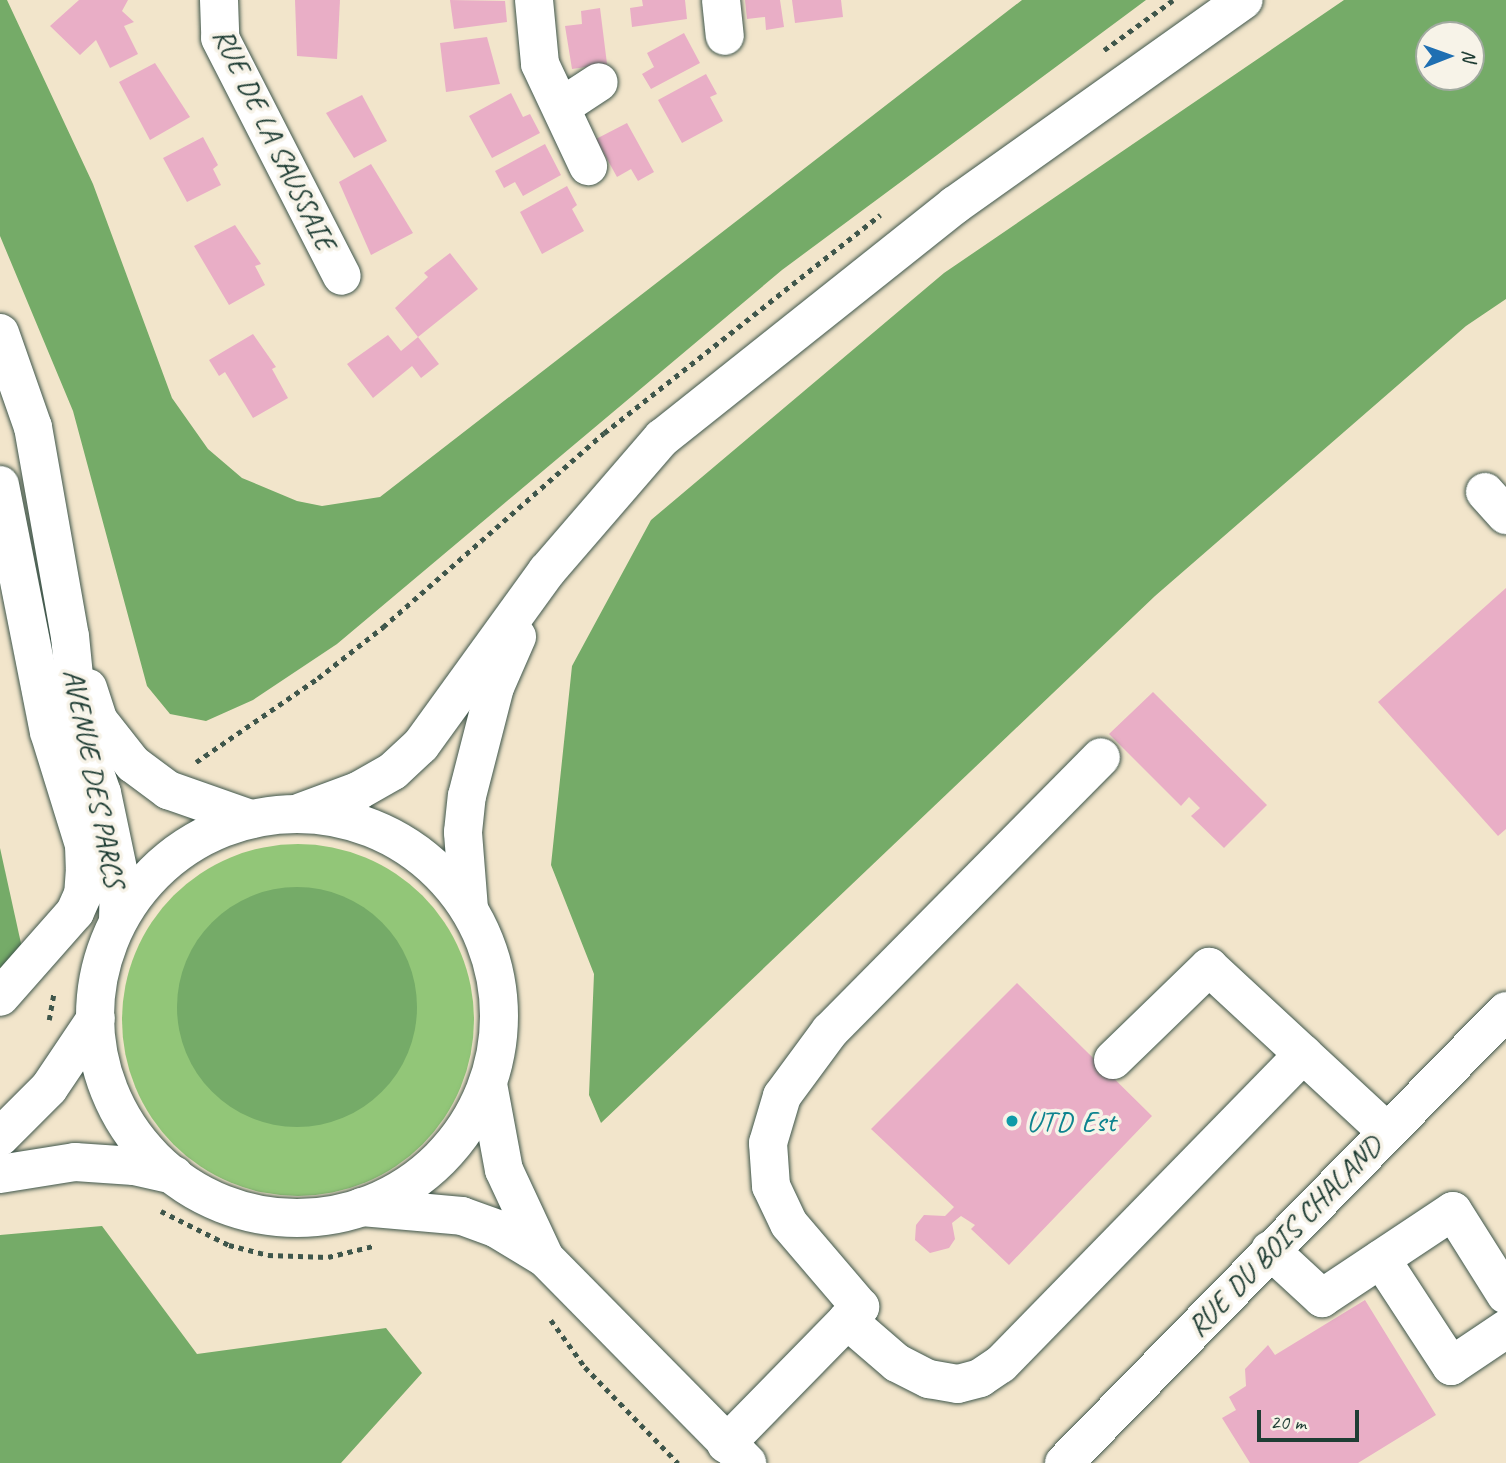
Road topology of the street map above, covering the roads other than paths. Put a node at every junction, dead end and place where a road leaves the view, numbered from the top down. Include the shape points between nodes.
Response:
1 (219, 0) edge
2 (534, 0) edge
3 (1243, 0) edge
4 (599, 82) dead end
5 (561, 107) junction
6 (588, 166) dead end
7 (342, 276) dead end
8 (0, 333) edge
9 (0, 485) edge
10 (547, 571) junction
11 (70, 636) junction
12 (1101, 757) dead end
13 (298, 813) junction
14 (251, 819) junction
15 (468, 909) junction
16 (118, 920) junction
17 (0, 997) edge
18 (1506, 1011) edge
19 (96, 1018) junction
20 (1303, 1054) junction
21 (1113, 1060) dead end
22 (488, 1084) junction
23 (1386, 1131) junction
24 (0, 1137) edge
25 (0, 1174) edge
26 (174, 1175) junction
27 (362, 1207) junction
28 (1270, 1251) junction
29 (545, 1258) junction
30 (1381, 1259) junction
31 (1506, 1295) edge
32 (847, 1320) junction
33 (1506, 1329) edge
34 (736, 1453) edge
35 (1064, 1463) edge

1 - 7 street, RUE DE LA SAUSSAIE via 220,38
2 - 5 street via 540,64
3 - 10 street via 955,205 662,438
4 - 5 street
5 - 6 street
8 - 11 street, AVENUE DES PARCS via 33,427
9 - 17 street via 48,732 84,845 85,868 83,894 75,912
10 - 13 street via 421,745 393,771 358,791
10 - 15 street via 495,687 474,761 463,832
11 - 14 street, AVENUE DES PARCS via 99,720 133,764 168,790
11 - 16 street, AVENUE DES PARCS via 79,726 102,793 119,874
12 - 32 street via 830,1031 782,1096 768,1143 771,1186 789,1224 860,1307
13 - 14 street
13 - 15 street via 350,821 388,835 421,856 450,883
14 - 16 street via 199,839 176,854
15 - 22 street via 486,945 499,1003
16 - 19 street via 99,981
18 - 23 street, RUE DU BOIS CHALAND
19 - 24 street via 48,1088
19 - 26 street via 101,1061 120,1110 140,1142
20 - 21 street via 1209,967
20 - 23 street
20 - 32 street via 1001,1364 980,1378 958,1384 929,1379 897,1363
22 - 27 street via 473,1116 442,1157 402,1188
22 - 29 street via 504,1170
23 - 28 street, RUE DU BOIS CHALAND
25 - 26 street via 75,1163 134,1166
26 - 27 street via 222,1203 278,1217 337,1214
27 - 29 street via 461,1216 496,1229
28 - 30 street via 1322,1298
28 - 35 street, RUE DU BOIS CHALAND
29 - 34 street
30 - 31 street via 1453,1210
30 - 33 street via 1451,1366
32 - 34 street

